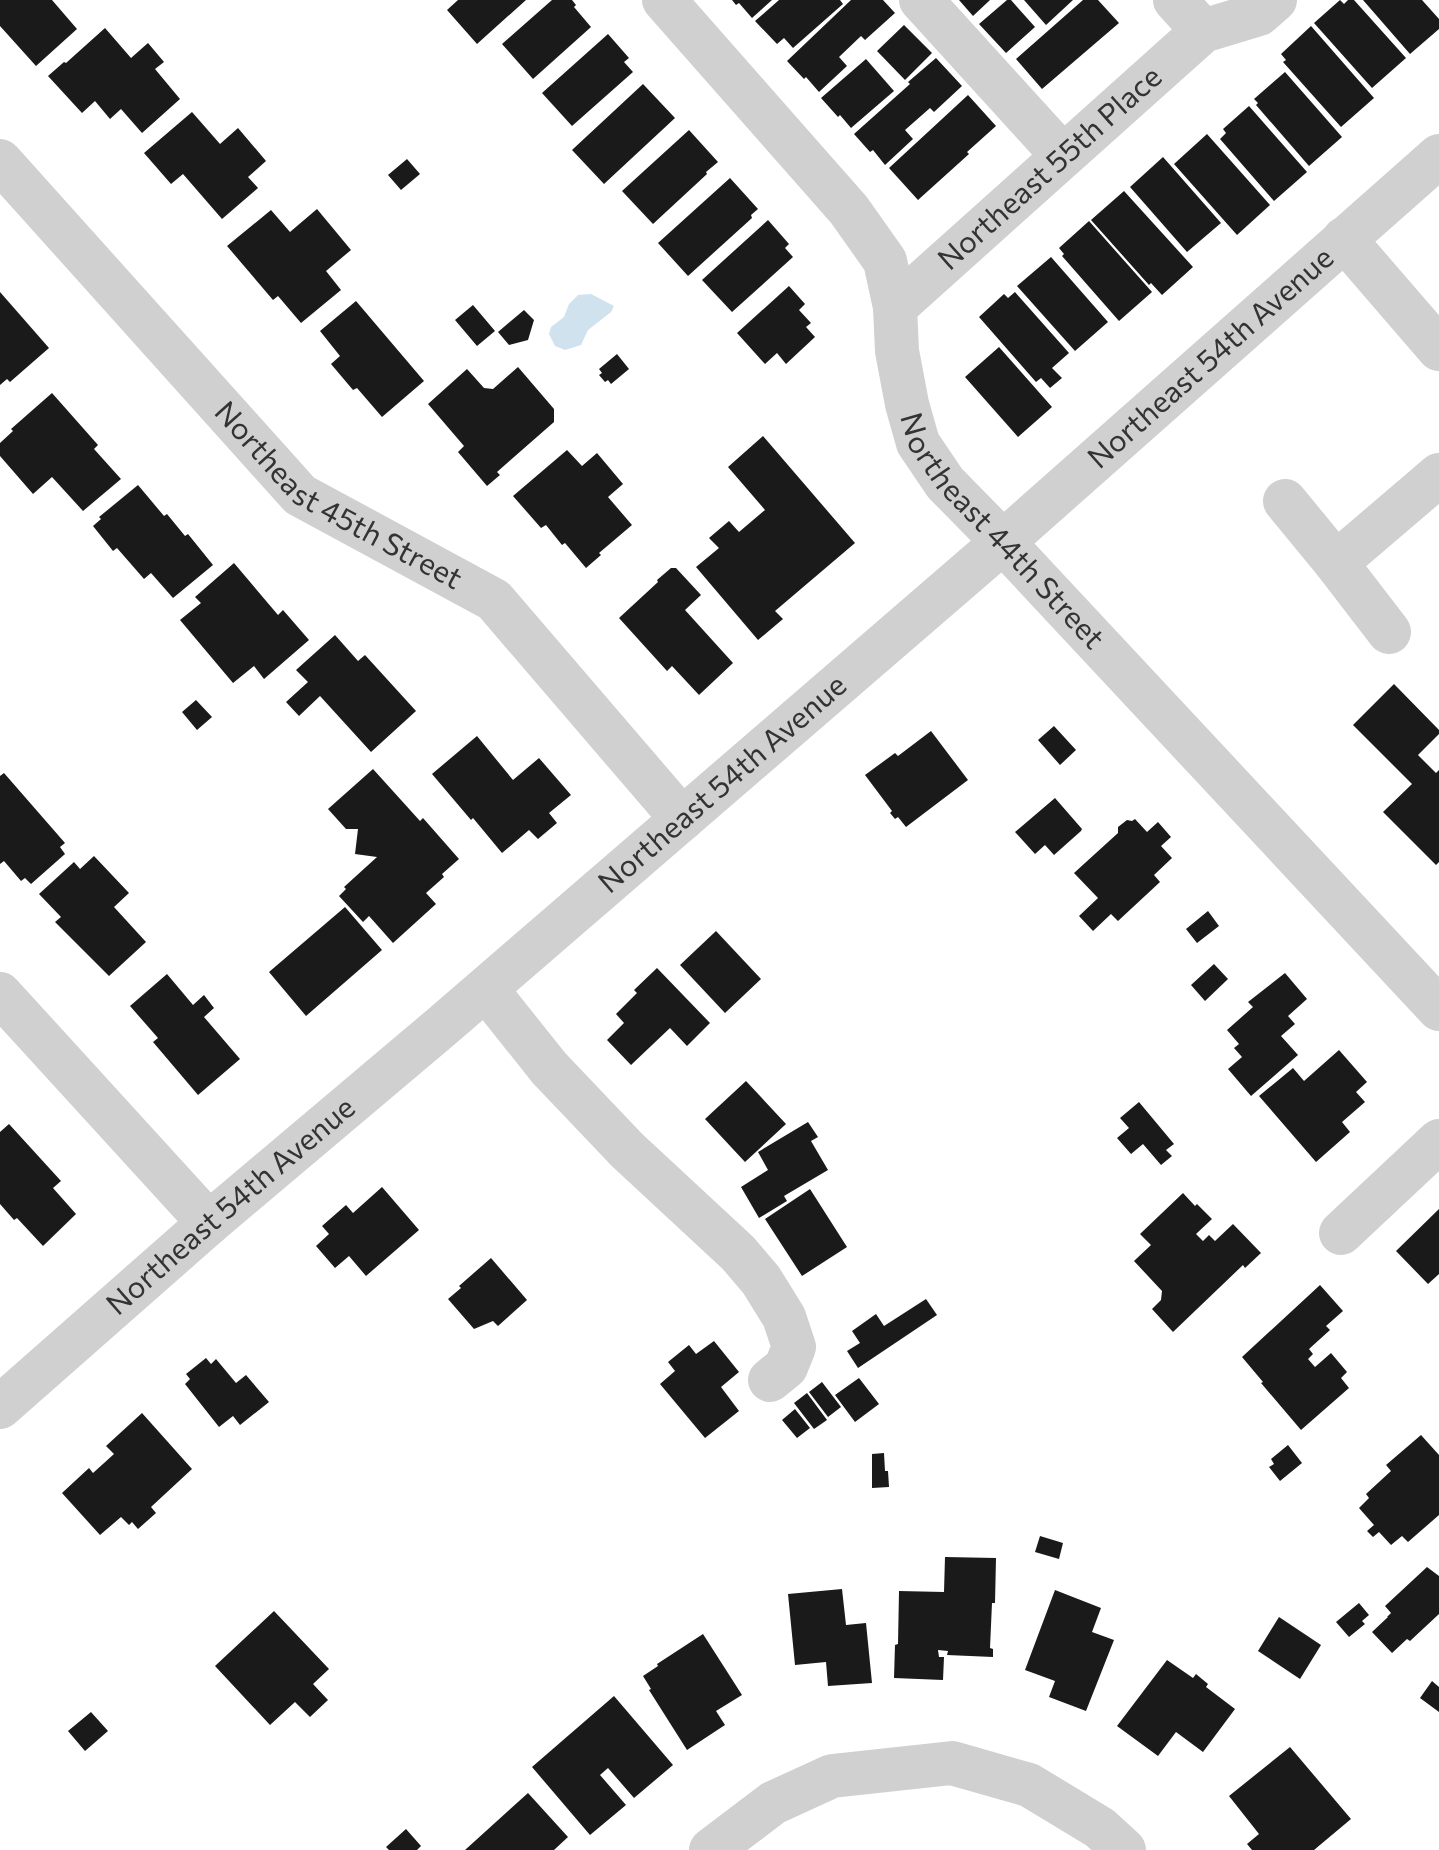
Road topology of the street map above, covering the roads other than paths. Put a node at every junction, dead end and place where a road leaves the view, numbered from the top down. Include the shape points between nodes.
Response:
1 (664, 0) edge
2 (921, 0) edge
3 (1275, 0) edge
4 (1189, 16) edge
5 (1063, 156) junction
6 (1439, 156) edge
7 (0, 161) edge
8 (1344, 239) junction
9 (895, 307) junction
10 (1439, 349) edge
11 (1439, 475) edge
12 (1285, 501) dead end
13 (1003, 542) junction
14 (1336, 563) junction
15 (1389, 632) dead end
16 (682, 819) junction
17 (486, 989) junction
18 (0, 994) edge
19 (1439, 1009) edge
20 (1439, 1141) edge
21 (209, 1223) junction
22 (1341, 1233) dead end
23 (770, 1380) dead end
24 (0, 1407) edge
25 (711, 1850) edge
26 (1124, 1850) edge

1 - 9 street, Northeast 44th Street via 849,210 885,261
2 - 5 street
3 - 4 street via 1259,14
4 - 5 street, Northeast 55th Place
5 - 9 street, Northeast 55th Place
6 - 8 street, Northeast 54th Avenue
7 - 16 street, Northeast 45th Street via 300,495 494,600
8 - 10 street
8 - 13 street, Northeast 54th Avenue
9 - 13 street, Northeast 44th Street via 897,351 918,443 945,483
11 - 14 street
12 - 14 street
13 - 16 street, Northeast 54th Avenue
13 - 19 street, Northeast 44th Street
14 - 15 street
16 - 17 street, Northeast 54th Avenue
17 - 21 street, Northeast 54th Avenue
17 - 23 street via 559,1079 761,1280 784,1317 794,1347 786,1367
18 - 21 street
20 - 22 street
21 - 24 street, Northeast 54th Avenue
25 - 26 street via 773,1803 832,1776 952,1763 1029,1785 1100,1828

